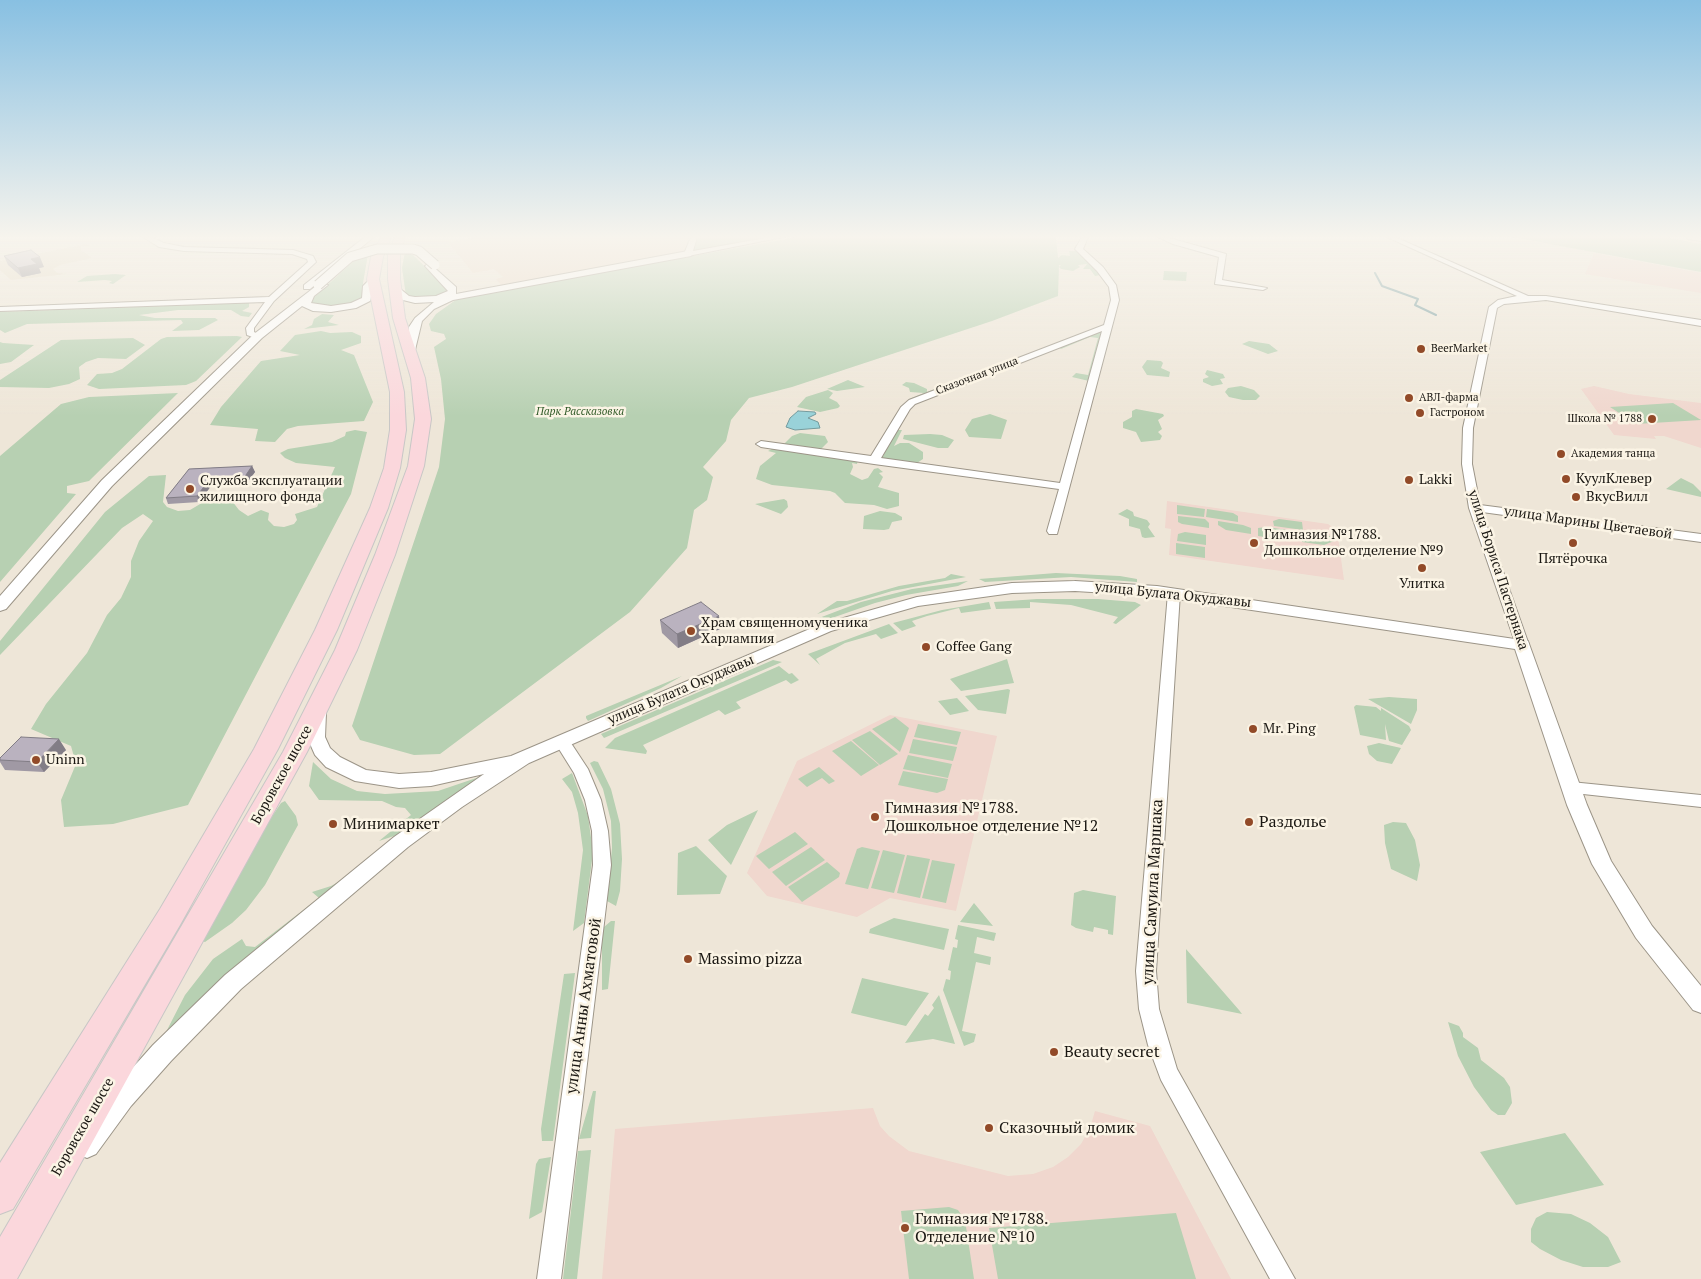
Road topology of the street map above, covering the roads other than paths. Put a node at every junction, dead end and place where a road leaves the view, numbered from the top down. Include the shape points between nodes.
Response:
1 (274, 297) edge
2 (296, 297) edge
3 (306, 297) edge
4 (310, 297) joint
5 (367, 297) edge
6 (377, 297) edge
7 (396, 297) edge
8 (404, 297) edge
9 (444, 297) edge
10 (456, 297) edge
11 (1114, 297) edge
12 (1523, 297) edge
13 (450, 298) joint
14 (1526, 298) junction
15 (271, 299) junction
16 (0, 309) edge
17 (1701, 323) edge
18 (1108, 326) junction
19 (262, 332) junction
20 (410, 350) junction
21 (761, 444) dead end
22 (874, 461) junction
23 (1065, 487) junction
24 (1476, 508) junction
25 (1053, 531) dead end
26 (1701, 538) edge
27 (1174, 593) junction
28 (0, 606) edge
29 (1522, 644) junction
30 (317, 712) junction
31 (562, 742) junction
32 (522, 758) junction
33 (1571, 788) junction
34 (1701, 801) edge
35 (1701, 1003) edge
36 (0, 1196) edge
37 (29, 1222) junction
38 (0, 1273) edge
39 (549, 1279) edge
40 (1283, 1279) edge

1 - 15 street
2 - 19 street via 270,320
3 - 19 street
4 - 5 street via 306,304 311,308 327,310 349,307
4 - 19 street
6 - 36 main road, Боровское шоссе via 397,392 398,415 392,468 379,508 326,630 266,749 170,917
7 - 20 main road, Боровское шоссе via 399,318
8 - 9 street via 418,300
10 - 13 street
11 - 18 street
12 - 14 street
13 - 20 street via 434,305 418,320
14 - 17 street, улица Бориса Пастернака via 1566,300
14 - 24 street, улица Бориса Пастернака via 1507,300 1493,307 1466,442 1468,474
15 - 16 street
15 - 19 street via 250,328 250,333
18 - 22 street, Сказочная улица via 912,402
18 - 23 street
19 - 28 street via 107,484
20 - 30 main road, Боровское шоссе via 423,408 416,466 366,604
21 - 22 street
22 - 23 street
23 - 25 street
24 - 26 street, улица Марины Цветаевой
24 - 29 street, улица Бориса Пастернака
27 - 29 street, улица Булата Окуджавы
27 - 31 street, улица Булата Окуджавы via 1108,587 1027,587 964,593 894,607 825,628
27 - 40 street, улица Самуила Маршака via 1146,971 1149,1009 1168,1073
29 - 33 street, улица Бориса Пастернака
30 - 32 street via 316,737 322,751 341,767 362,776 399,781 432,779
30 - 37 main road, Боровское шоссе
31 - 32 street, улица Булата Окуджавы
31 - 39 street, улица Анны Ахматовой via 582,773 593,800 600,831 602,865
32 - 37 street via 401,842 233,982 122,1098
33 - 34 street
33 - 35 street, улица Бориса Пастернака via 1592,843 1614,885 1644,932
37 - 38 main road, Боровское шоссе

